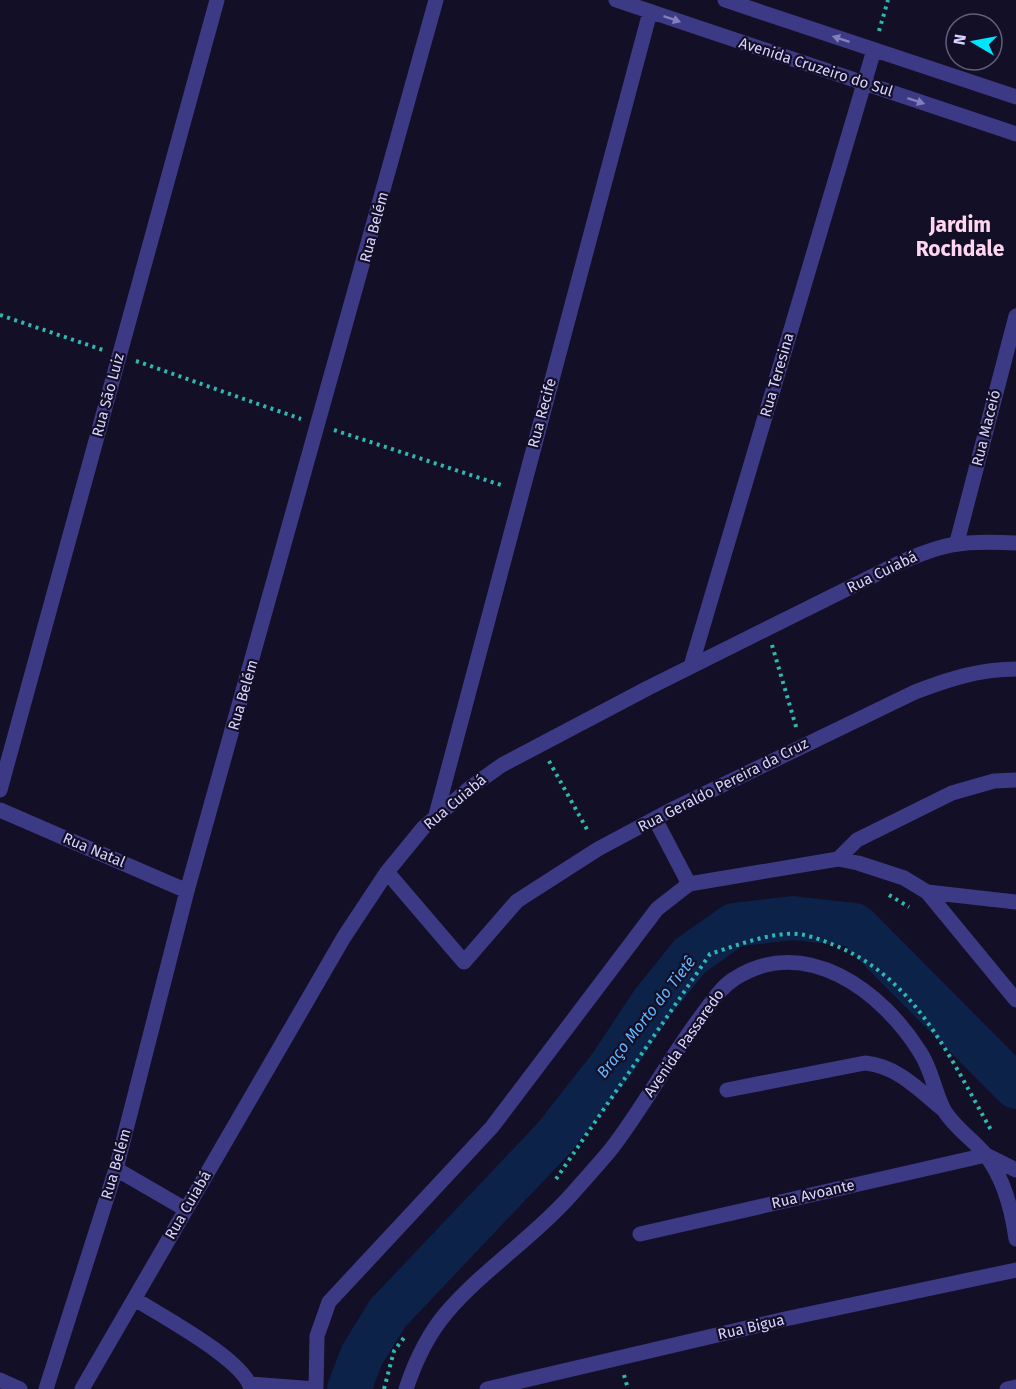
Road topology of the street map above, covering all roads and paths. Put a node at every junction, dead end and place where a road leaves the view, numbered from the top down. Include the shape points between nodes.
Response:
1 (217, 0) edge
2 (436, 0) edge
3 (616, 0) edge
4 (725, 0) edge
5 (888, 0) edge
6 (650, 12) junction
7 (874, 50) junction
8 (863, 83) junction
9 (1016, 96) edge
10 (1016, 134) edge
11 (0, 315) edge
12 (1016, 316) edge
13 (119, 356) junction
14 (1009, 371) edge
15 (319, 425) junction
16 (521, 491) junction
17 (957, 542) junction
18 (1016, 543) edge
19 (768, 629) junction
20 (691, 666) junction
21 (1016, 669) edge
22 (539, 744) junction
23 (801, 745) junction
24 (1016, 780) edge
25 (0, 790) edge
26 (0, 810) edge
27 (436, 815) junction
28 (655, 819) junction
29 (598, 849) junction
30 (838, 859) junction
31 (387, 872) junction
32 (689, 884) junction
33 (187, 891) junction
34 (883, 892) dead end
35 (927, 892) junction
36 (1016, 902) edge
37 (918, 912) dead end
38 (1016, 1000) edge
39 (727, 1090) dead end
40 (945, 1111) junction
41 (994, 1136) dead end
42 (986, 1155) junction
43 (116, 1169) junction
44 (1016, 1170) edge
45 (548, 1187) dead end
46 (185, 1209) junction
47 (640, 1234) dead end
48 (1016, 1239) edge
49 (1016, 1270) edge
50 (135, 1299) junction
51 (407, 1334) dead end
52 (0, 1380) edge
53 (251, 1386) edge
54 (1016, 1387) edge
55 (316, 1388) edge
56 (20, 1389) edge
57 (46, 1389) edge
58 (82, 1389) edge
59 (384, 1389) edge
60 (406, 1389) edge
61 (487, 1389) edge
62 (1007, 1389) edge

1 - 13 street, Rua São Luiz
2 - 15 street, Rua Belém
3 - 6 street, Avenida Cruzeiro do Sul
7 -> 4 street
5 - 7 path
6 -> 8 street, Avenida Cruzeiro do Sul
6 - 16 street, Rua Recife
7 - 8 street, Rua Teresina
7 - 9 street
8 -> 10 street, Avenida Cruzeiro do Sul
8 - 20 street, Rua Teresina
11 - 13 path
12 - 14 street, Rua Maceió
13 - 15 path
13 - 25 street, Rua São Luiz
14 - 17 street, Rua Maceió
15 - 16 path
15 - 33 street, Rua Belém
16 - 27 street, Rua Recife
17 - 18 street, Rua Cuiabá
17 - 19 street, Rua Cuiabá via 924,551
19 - 20 street, Rua Cuiabá
19 - 23 path
20 - 22 street, Rua Cuiabá
21 - 23 street, Rua Geraldo Pereira da Cruz via 992,669 953,677
22 - 27 street, Rua Cuiabá via 502,765
22 - 29 path
23 - 28 street, Rua Geraldo Pereira da Cruz
24 - 30 street via 984,783 952,793 856,840
26 - 33 street, Rua Natal
27 - 31 street, Rua Cuiabá
28 - 29 street, Rua Geraldo Pereira da Cruz
28 - 32 street
29 - 31 street, Rua Geraldo Pereira da Cruz via 518,901 464,962
30 - 32 street
30 - 35 street via 904,878
31 - 46 street, Rua Cuiabá via 344,937
32 - 55 street via 657,909 492,1128 329,1302 317,1335
33 - 43 street, Rua Belém
34 - 37 path
35 - 36 street
35 - 38 street
39 - 40 street via 865,1063 897,1072
40 - 42 street, Avenida Passaredo
40 - 60 street, Avenida Passaredo via 921,1052 903,1027 858,986 831,970 803,962 774,962 746,972 717,995 612,1147 553,1216 447,1313 423,1349
41 - 45 path via 932,1027 902,991 861,956 815,937 788,934 752,940 710,954
42 - 44 street
42 - 47 street, Rua Avoante
42 - 48 street, Avenida Passaredo via 1009,1206
43 - 46 street
43 - 57 street, Rua Belém
46 - 50 street, Rua Cuiabá
49 - 61 street, Rua Bigua
50 - 53 street via 238,1367
50 - 58 street, Rua Cuiabá
51 - 59 path via 394,1351
52 - 56 street
53 - 55 street
54 - 62 street

